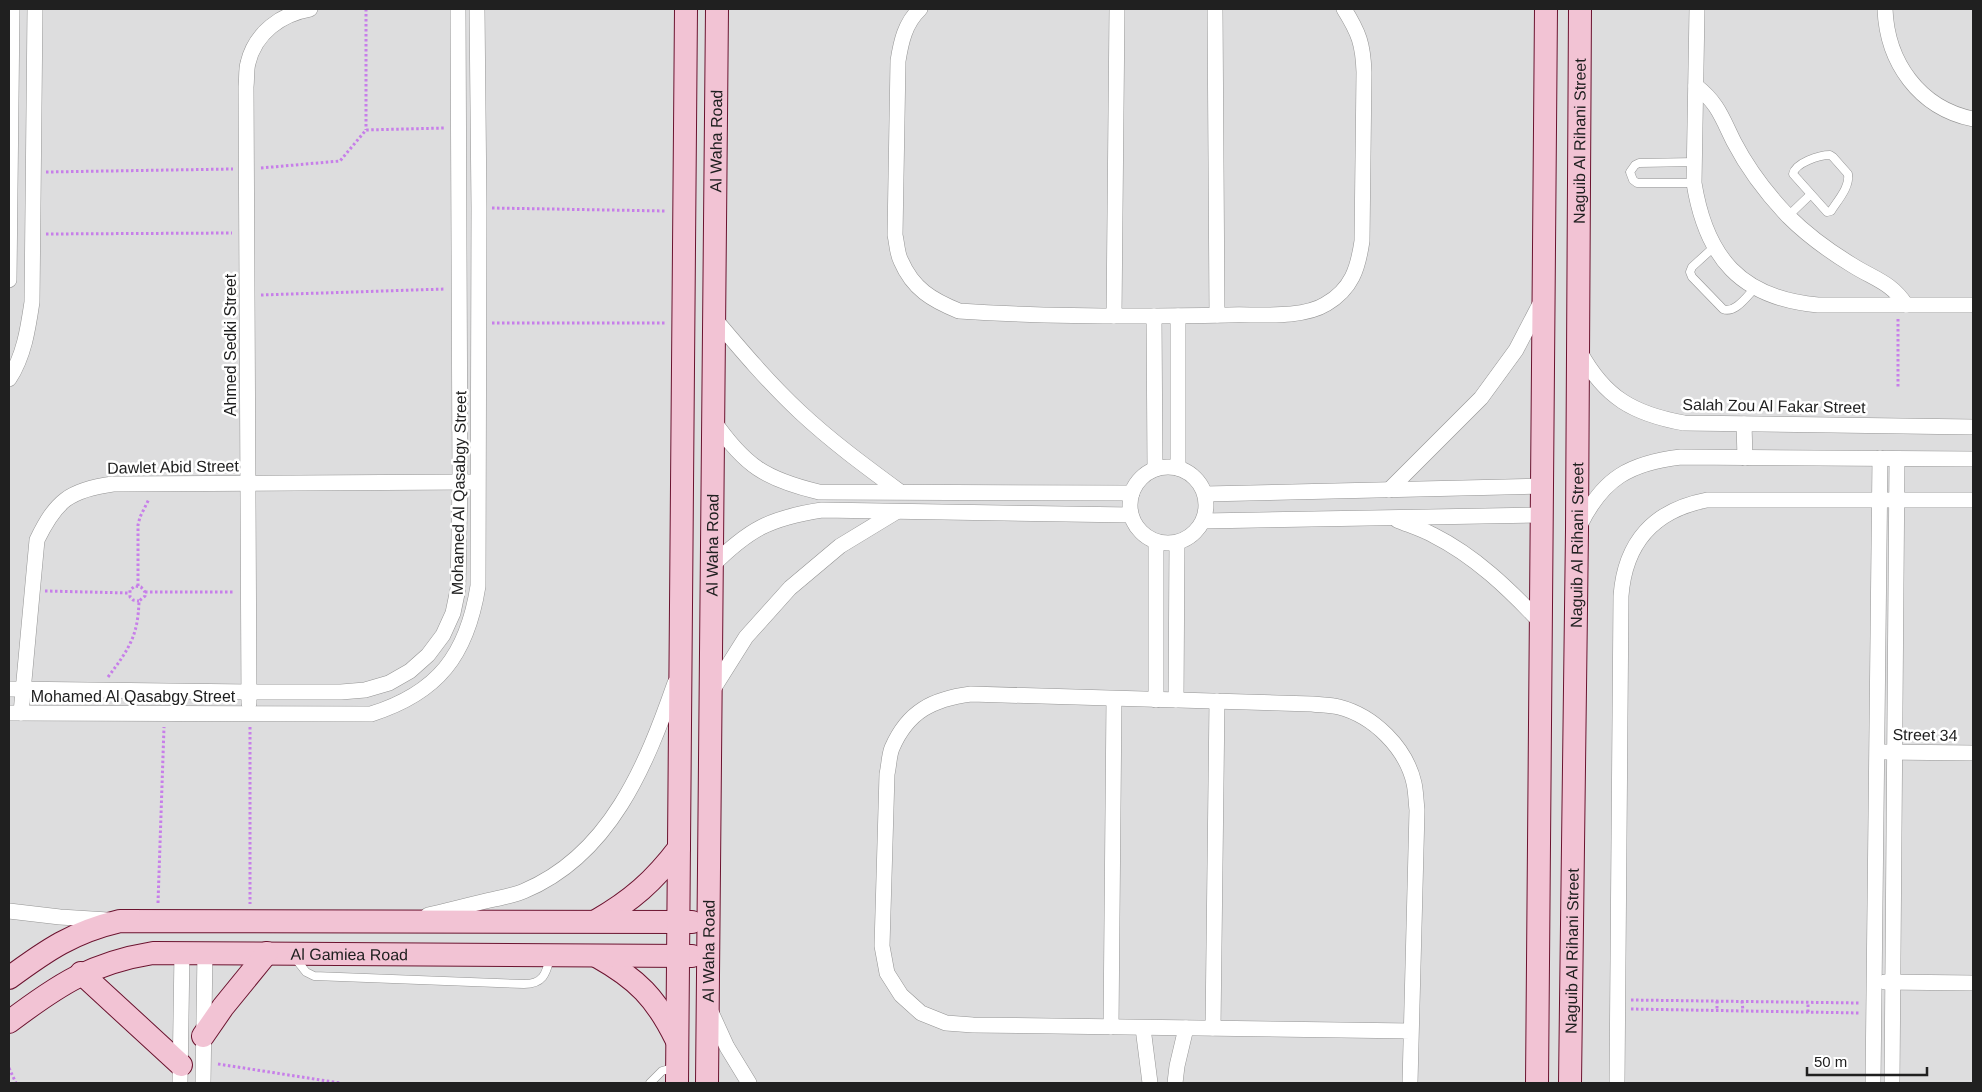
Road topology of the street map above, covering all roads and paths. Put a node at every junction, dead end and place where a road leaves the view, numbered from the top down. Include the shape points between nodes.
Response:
1 (12, 9) edge
2 (34, 9) edge
3 (45, 9) edge
4 (310, 9) edge
5 (366, 9) edge
6 (458, 9) edge
7 (477, 9) edge
8 (686, 9) edge
9 (920, 9) edge
10 (1117, 9) edge
11 (1215, 9) edge
12 (1344, 9) edge
13 (1580, 9) edge
14 (1697, 9) edge
15 (1885, 9) edge
16 (1545, 10) edge
17 (718, 12) edge
18 (34, 37) junction
19 (1696, 86) junction
20 (1973, 119) edge
21 (458, 128) junction
22 (366, 130) junction
23 (1695, 162) junction
24 (246, 169) junction
25 (33, 172) junction
26 (1694, 183) junction
27 (1810, 195) junction
28 (1577, 198) junction
29 (1545, 199) junction
30 (479, 208) junction
31 (684, 212) junction
32 (1788, 216) junction
33 (247, 233) junction
34 (33, 234) junction
35 (1714, 247) junction
36 (9, 280) edge
37 (459, 288) junction
38 (1756, 288) junction
39 (247, 295) junction
40 (1544, 296) junction
41 (1902, 305) junction
42 (1973, 305) edge
43 (1217, 315) junction
44 (1114, 316) junction
45 (1154, 316) junction
46 (1178, 316) junction
47 (714, 318) junction
48 (683, 323) junction
49 (479, 324) junction
50 (1576, 345) junction
51 (9, 379) edge
52 (1898, 388) dead end
53 (713, 420) junction
54 (1744, 424) junction
55 (1973, 427) edge
56 (1745, 458) junction
57 (1880, 458) junction
58 (1897, 459) junction
59 (1973, 459) edge
60 (1178, 468) junction
61 (1155, 469) junction
62 (460, 482) junction
63 (478, 482) junction
64 (156, 484) junction
65 (248, 484) junction
66 (1542, 486) junction
67 (1389, 490) junction
68 (899, 491) junction
69 (1132, 493) junction
70 (1205, 494) junction
71 (1879, 500) junction
72 (1896, 500) junction
73 (1973, 500) edge
74 (896, 512) junction
75 (1542, 514) junction
76 (1131, 515) junction
77 (1391, 518) junction
78 (1203, 521) junction
79 (1577, 530) junction
80 (1156, 542) junction
81 (1177, 543) junction
82 (712, 566) junction
83 (138, 586) junction
84 (32, 591) junction
85 (145, 592) junction
86 (249, 592) junction
87 (130, 593) junction
88 (139, 601) junction
89 (1541, 623) junction
90 (681, 668) junction
91 (16, 689) edge
92 (98, 690) junction
93 (249, 692) junction
94 (711, 692) junction
95 (1114, 699) junction
96 (1156, 700) junction
97 (1176, 700) junction
98 (1217, 700) junction
99 (15, 713) edge
100 (164, 714) junction
101 (250, 714) junction
102 (1876, 751) junction
103 (1896, 752) junction
104 (1973, 753) edge
105 (679, 848) junction
106 (9, 911) edge
107 (157, 920) junction
108 (120, 921) junction
109 (250, 921) junction
110 (405, 921) junction
111 (595, 922) junction
112 (679, 922) junction
113 (708, 922) junction
114 (182, 952) junction
115 (205, 952) junction
116 (267, 953) junction
117 (595, 956) junction
118 (678, 956) junction
119 (708, 957) junction
120 (81, 973) junction
121 (9, 978) edge
122 (1874, 982) junction
123 (1893, 982) junction
124 (1973, 983) edge
125 (1717, 1001) junction
126 (1742, 1001) junction
127 (1808, 1002) junction
128 (1618, 1004) junction
129 (708, 1005) junction
130 (1873, 1008) junction
131 (1717, 1011) junction
132 (1742, 1011) junction
133 (1808, 1012) junction
134 (9, 1022) edge
135 (1111, 1027) junction
136 (1144, 1028) junction
137 (1186, 1028) junction
138 (1213, 1028) junction
139 (1411, 1031) junction
140 (204, 1036) junction
141 (678, 1043) junction
142 (203, 1061) junction
143 (9, 1068) edge
144 (180, 1074) edge
145 (677, 1075) edge
146 (16, 1083) edge
147 (203, 1083) edge
148 (340, 1083) edge
149 (650, 1083) edge
150 (707, 1083) edge
151 (749, 1083) edge
152 (1150, 1083) edge
153 (1175, 1083) edge
154 (1410, 1083) edge
155 (1537, 1083) edge
156 (1570, 1083) edge
157 (1617, 1083) edge
158 (1872, 1083) edge
159 (1892, 1083) edge

1 - 36 street
2 - 18 street
3 - 18 street
4 - 24 street, Ahmed Sedki Street via 294,12 274,23 258,41 248,63
5 - 22 path
6 - 21 street, Mohamed Al Qasabgy Street
7 - 30 street, Mohamed Al Qasabgy Street
8 - 31 street, Al Waha Road
9 - 44 street via 902,36 898,71 895,234 900,261 914,284 934,301 959,311
10 - 44 street
11 - 43 street
12 - 43 street via 1363,49 1362,240 1358,266 1346,288 1326,305 1302,313
13 - 28 street, Naguib Al Rihani Street
14 - 19 street
15 - 20 street via 1890,43 1912,84 1929,100
16 - 29 street, Naguib Al Rihani Street
17 - 47 street, Al Waha Road
18 - 25 street
19 - 23 street
19 - 32 street via 1716,104 1749,168
21 - 22 path
21 - 37 street, Mohamed Al Qasabgy Street
22 - 24 path via 340,161
23 - 26 street
23 - 26 lane via 1639,163 1630,172 1637,183
24 - 25 path
24 - 33 street, Ahmed Sedki Street
25 - 34 street
26 - 35 street via 1702,221
27 - 27 lane via 1793,176 1794,169 1823,156 1833,157 1849,177 1848,184 1831,211 1825,212
27 - 32 lane
28 - 29 street
28 - 50 street, Naguib Al Rihani Street
29 - 40 street, Naguib Al Rihani Street
30 - 31 path
30 - 49 street, Mohamed Al Qasabgy Street
31 - 48 street, Al Waha Road
32 - 41 street via 1830,252 1890,286 1899,294
33 - 34 path
33 - 39 street, Ahmed Sedki Street
34 - 51 street via 32,302 27,337
35 - 38 street via 1725,263
35 - 38 lane via 1690,272 1723,309 1733,309
37 - 39 path
37 - 62 street, Mohamed Al Qasabgy Street
38 - 41 street via 1796,303
39 - 65 street, Ahmed Sedki Street
40 - 66 street, Naguib Al Rihani Street
40 - 67 street via 1516,350 1480,398
41 - 42 street
41 - 52 path
43 - 46 street
44 - 45 street
45 - 46 street
45 - 61 street
46 - 60 street
47 - 53 street, Al Waha Road
47 - 68 street via 800,412 848,454
48 - 49 path
48 - 90 street, Al Waha Road
49 - 63 street, Mohamed Al Qasabgy Street
50 - 54 street, Salah Zou Al Fakar Street via 1590,370 1608,391 1631,407 1656,418 1684,423
50 - 79 street, Naguib Al Rihani Street
53 - 68 street via 732,447 758,469 787,484 820,492
53 - 82 street, Al Waha Road
54 - 55 street, Salah Zou Al Fakar Street
54 - 56 street
56 - 57 street
56 - 79 street via 1681,457 1654,460 1629,470 1607,486 1589,506
57 - 58 street
57 - 71 street
58 - 59 street
58 - 72 street
60 - 61 street
60 - 70 street via 1195,477
61 - 69 street via 1145,474
62 - 63 street, Dawlet Abid Street
62 - 65 street, Dawlet Abid Street
62 - 93 street, Mohamed Al Qasabgy Street via 458,589 453,613 443,635 428,655 410,671 365,690
63 - 101 street, Mohamed Al Qasabgy Street via 478,586 474,611 454,658 438,678 396,706 371,714
64 - 65 street, Dawlet Abid Street
64 - 83 path via 138,525
64 - 84 street, Dawlet Abid Street via 113,484 88,488 66,499 48,518 38,540
65 - 86 street, Ahmed Sedki Street
66 - 67 street
66 - 75 street, Naguib Al Rihani Street
67 - 70 street
68 - 69 street
69 - 76 street
70 - 78 street via 1207,504
71 - 72 street
71 - 102 street
71 - 128 street via 1708,500 1690,503 1674,509 1652,525 1635,545 1622,578 1621,596
72 - 73 street
72 - 103 street
74 - 76 street
74 - 82 street via 822,510 790,515 761,526 734,544
74 - 94 street via 840,546 790,588 746,637
75 - 77 street
75 - 89 street, Naguib Al Rihani Street
76 - 80 street via 1144,536
77 - 78 street
77 - 89 street via 1434,535 1473,560 1509,589
78 - 81 street via 1193,536
79 - 156 street, Naguib Al Rihani Street
80 - 81 street
80 - 96 street
81 - 97 street
82 - 94 street, Al Waha Road
83 - 85 path
83 - 87 path
84 - 87 path
84 - 91 street, Dawlet Abid Street
85 - 86 path
85 - 88 path
86 - 93 street, Ahmed Sedki Street
87 - 88 path via 132,600
88 - 92 path via 132,643
89 - 155 street, Naguib Al Rihani Street
90 - 105 street, Al Waha Road
90 - 110 street via 647,758 629,793 583,853 555,876 522,892
91 - 92 street, Mohamed Al Qasabgy Street
91 - 99 street, Dawlet Abid Street
92 - 93 street, Mohamed Al Qasabgy Street
93 - 101 street, Ahmed Sedki Street
94 - 113 street, Al Waha Road
95 - 96 street
95 - 135 street
95 - 135 street via 970,694 945,698 922,709 904,726 892,749 887,774 882,946 887,973 901,995 921,1013 946,1023
96 - 97 street
97 - 98 street
98 - 138 street
98 - 139 street via 1340,708 1365,718 1387,735 1404,757 1414,783 1418,810
99 - 100 street, Mohamed Al Qasabgy Street
100 - 101 street, Mohamed Al Qasabgy Street
100 - 107 path
101 - 109 path
102 - 103 street, Street 34
102 - 122 street
103 - 104 street, Street 34
103 - 123 street
105 - 111 street via 642,891
105 - 112 street, Al Waha Road
106 - 108 street
107 - 108 street, Al Gamiea Road
107 - 109 street, Al Gamiea Road
108 - 121 street, Al Gamiea Road via 78,934 52,947
109 - 110 street, Al Gamiea Road
110 - 111 street, Al Gamiea Road
111 - 112 street, Al Gamiea Road
112 - 113 street, Al Gamiea Road
112 - 118 street, Al Waha Road
113 - 119 street, Al Waha Road
114 - 115 street, Al Gamiea Road
114 - 120 street, Al Gamiea Road via 128,957
114 - 144 street
115 - 116 street, Al Gamiea Road
115 - 140 street
116 - 117 street, Al Gamiea Road
116 - 140 street
117 - 118 street, Al Gamiea Road
117 - 141 street via 622,970 646,991 664,1015
118 - 119 street, Al Gamiea Road
118 - 141 street, Al Waha Road
119 - 129 street, Al Waha Road
120 - 134 street, Al Gamiea Road
120 - 144 street
122 - 123 street
122 - 130 street
123 - 124 street
123 - 159 street
125 - 126 path
125 - 128 path
125 - 131 path
126 - 127 path
126 - 132 path
127 - 130 path
127 - 133 path
128 - 131 path
128 - 157 street
129 - 150 street, Al Waha Road
129 - 151 street via 727,1047
130 - 133 path
130 - 158 street
131 - 132 path
132 - 133 path
135 - 136 street
136 - 137 street
136 - 152 street
137 - 138 street
137 - 153 street
138 - 139 street
139 - 154 street
140 - 142 street
141 - 145 street, Al Waha Road
142 - 147 street
142 - 148 path
143 - 146 path
145 - 149 lane via 662,1071

